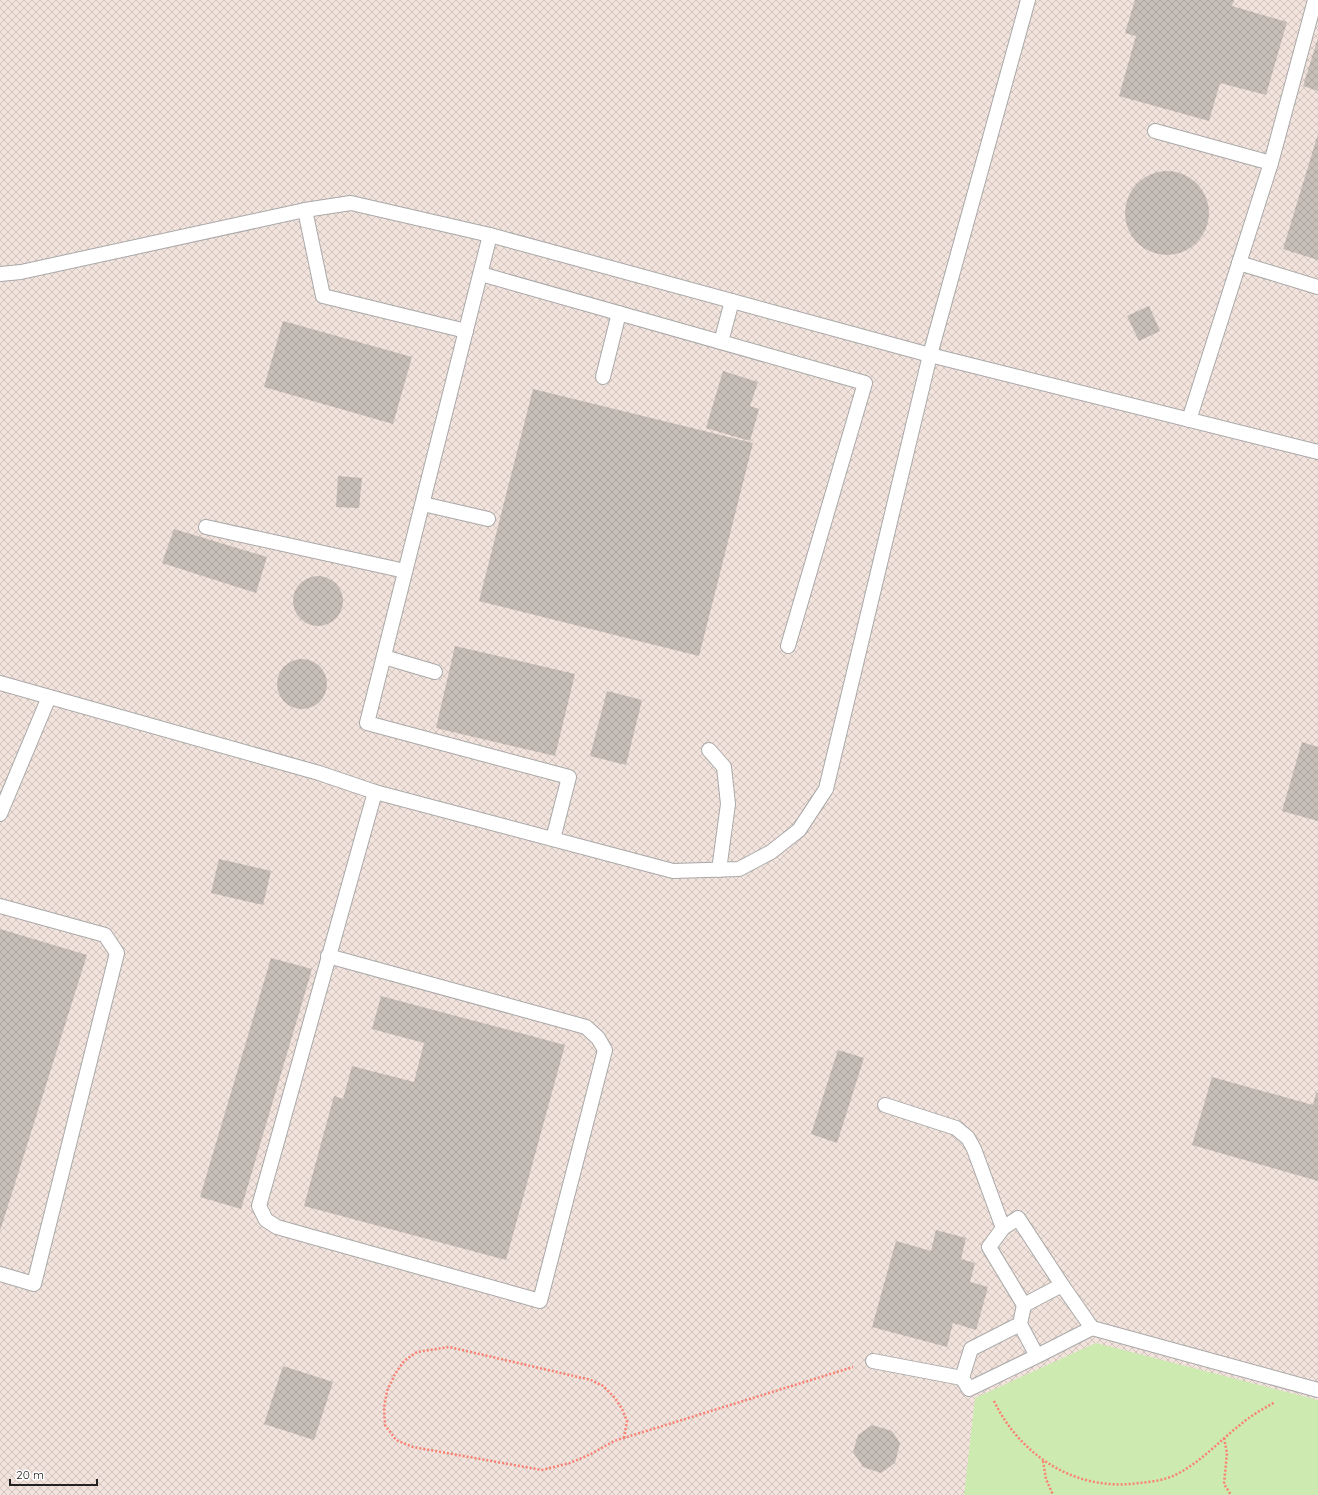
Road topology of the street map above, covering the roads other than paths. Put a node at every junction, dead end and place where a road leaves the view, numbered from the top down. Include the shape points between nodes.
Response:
1 (1028, 0) edge
2 (1315, 0) edge
3 (1155, 131) dead end
4 (1271, 163) junction
5 (305, 210) junction
6 (490, 235) junction
7 (1239, 263) junction
8 (0, 274) edge
9 (481, 274) junction
10 (1318, 287) edge
11 (732, 301) junction
12 (619, 313) junction
13 (466, 331) junction
14 (721, 342) junction
15 (930, 355) junction
16 (603, 377) dead end
17 (1189, 420) junction
18 (1318, 452) edge
19 (422, 504) junction
20 (488, 519) dead end
21 (206, 527) dead end
22 (405, 571) junction
23 (788, 646) dead end
24 (384, 657) junction
25 (435, 672) dead end
26 (0, 683) edge
27 (49, 697) junction
28 (709, 750) dead end
29 (375, 792) junction
30 (0, 814) edge
31 (553, 840) junction
32 (719, 870) junction
33 (0, 906) edge
34 (328, 956) junction
35 (885, 1105) dead end
36 (1002, 1228) junction
37 (0, 1274) edge
38 (1062, 1285) junction
39 (1024, 1305) junction
40 (1020, 1324) junction
41 (1092, 1328) junction
42 (1037, 1356) junction
43 (873, 1361) road end
44 (962, 1378) junction
45 (1318, 1390) edge

1 - 15 lane
2 - 4 lane
3 - 4 lane
4 - 7 lane
5 - 6 lane via 351,203
5 - 8 lane via 21,272
5 - 13 lane via 323,296
6 - 9 lane
6 - 11 lane
7 - 10 lane
7 - 17 lane
9 - 12 lane
9 - 13 lane
11 - 14 lane
11 - 15 lane
12 - 14 lane
12 - 16 lane
13 - 19 lane
14 - 23 lane via 865,383
15 - 17 lane
15 - 32 lane via 826,789 798,830 771,852 740,869
17 - 18 lane
19 - 20 lane
19 - 22 lane
21 - 22 lane
22 - 24 lane
24 - 25 lane
24 - 31 lane via 367,723 569,777
26 - 27 lane
27 - 29 lane via 319,773
27 - 30 lane
28 - 32 lane via 724,767 728,804
29 - 31 lane
29 - 34 lane
31 - 32 lane via 673,871
33 - 37 lane via 105,935 117,953 34,1284
34 - 34 lane via 259,1206 266,1220 277,1228 540,1301 605,1050 598,1038 586,1027
35 - 36 lane via 956,1128 968,1138
36 - 38 lane via 1018,1218
36 - 39 lane via 990,1247
38 - 39 lane
38 - 41 lane
39 - 40 lane
40 - 42 lane
40 - 44 lane via 971,1349
41 - 42 lane
41 - 45 lane
42 - 44 lane via 969,1390
43 - 44 lane

